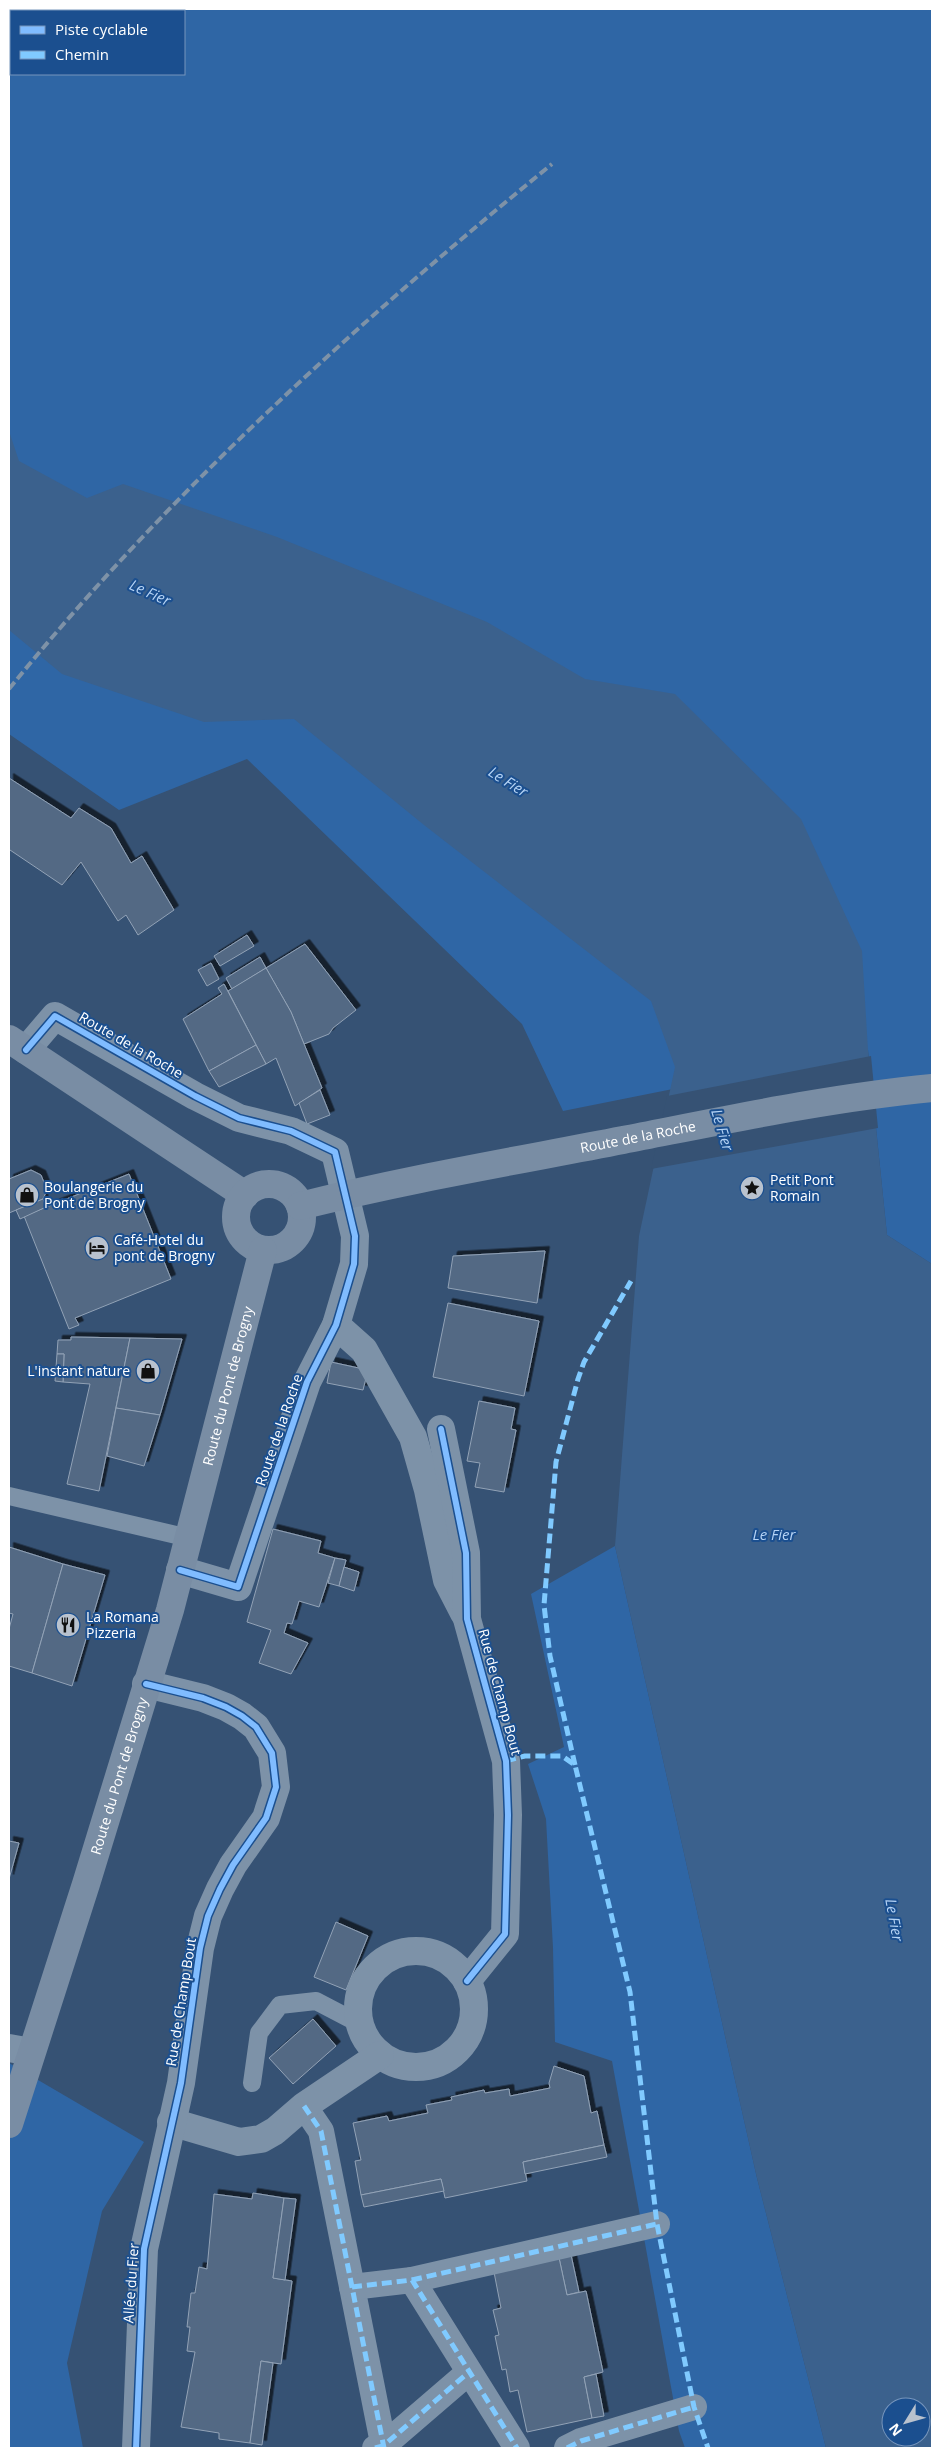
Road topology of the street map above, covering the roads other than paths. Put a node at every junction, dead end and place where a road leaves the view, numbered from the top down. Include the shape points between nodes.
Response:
1 (18, 1045) edge
2 (932, 1088) edge
3 (245, 1195) junction
4 (311, 1203) junction
5 (263, 1250) junction
6 (336, 1325) junction
7 (441, 1430) dead end
8 (9, 1496) edge
9 (188, 1538) junction
10 (180, 1570) junction
11 (467, 1619) junction
12 (146, 1684) junction
13 (467, 1981) junction
14 (360, 2024) junction
15 (20, 2050) edge
16 (380, 2055) junction
17 (252, 2083) dead end
18 (304, 2106) junction
19 (171, 2122) junction
20 (9, 2124) edge
21 (657, 2224) dead end
22 (412, 2280) junction
23 (352, 2287) junction
24 (469, 2372) junction
25 (694, 2406) dead end
26 (136, 2448) edge
27 (381, 2448) edge
28 (517, 2448) edge
29 (567, 2448) edge

1 - 3 main road, Route de la Roche
1 - 6 street, Route de la Roche via 55,1016 239,1118 291,1131 335,1152 355,1236 354,1264
2 - 4 main road, Route de la Roche via 799,1106 373,1188
3 - 4 main road via 256,1187 269,1184 282,1187
3 - 5 main road via 238,1207 237,1221 241,1234 250,1244
4 - 5 main road via 295,1238 286,1246
5 - 9 main road, Route du Pont de Brogny
6 - 10 street, Route de la Roche via 307,1382 238,1587
6 - 11 street, Rue de Champ Bout via 364,1350 412,1437 428,1490 447,1580
7 - 11 street, Rue de Champ Bout via 466,1553
8 - 9 lane
9 - 10 main road, Route du Pont de Brogny
10 - 12 main road, Route du Pont de Brogny
11 - 13 street, Rue de Champ Bout via 506,1761 508,1815 505,1934
12 - 15 main road, Route du Pont de Brogny via 86,1884
12 - 19 street, Rue de Champ Bout via 203,1698 242,1716 265,1740 276,1769 276,1787 266,1818 233,1865 208,1916 200,1948 181,2082
13 - 14 street via 456,1966 440,1956 403,1952 372,1971 362,1987 358,2005
13 - 16 street via 474,2000 472,2027 457,2051 433,2065 405,2066
14 - 16 street via 367,2041
14 - 17 lane via 316,2001 280,2005 259,2033
15 - 20 main road, Route du Pont de Brogny
16 - 18 street
18 - 19 street via 275,2131 248,2142
18 - 23 street via 321,2131
19 - 26 street, Allée du Fier via 144,2250
21 - 22 street
22 - 23 street
22 - 24 street
23 - 27 street
24 - 27 street
24 - 28 street
25 - 29 street

